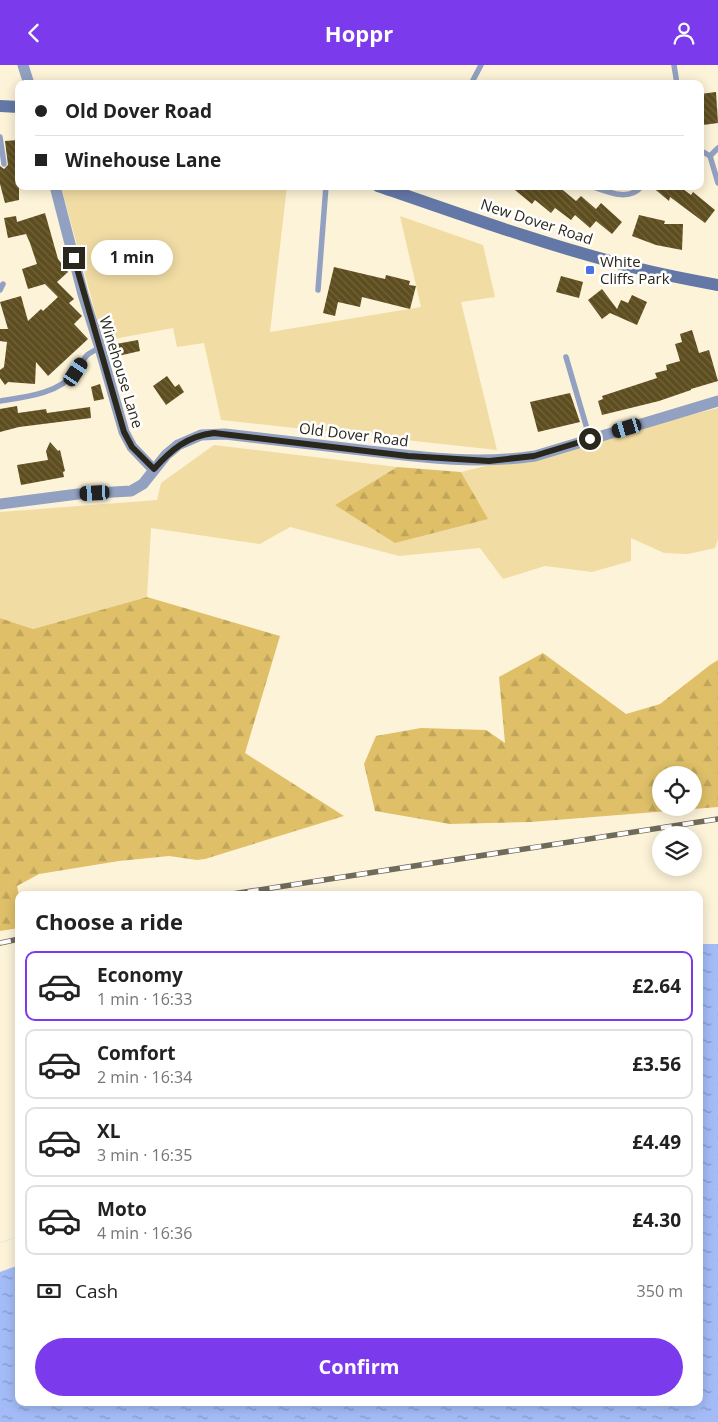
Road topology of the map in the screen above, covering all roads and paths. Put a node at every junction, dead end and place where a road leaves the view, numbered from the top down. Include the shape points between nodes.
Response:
1 (23, 65) edge
2 (481, 65) edge
3 (674, 65) edge
4 (28, 80) edge
5 (473, 80) edge
6 (676, 80) edge
7 (0, 106) edge
8 (15, 107) edge
9 (0, 137) edge
10 (718, 148) edge
11 (704, 152) edge
12 (710, 156) junction
13 (4, 164) dead end
14 (718, 183) edge
15 (56, 190) edge
16 (326, 190) edge
17 (390, 190) edge
18 (605, 190) edge
19 (639, 190) edge
20 (718, 285) edge
21 (318, 290) dead end
22 (100, 348) junction
23 (566, 357) dead end
24 (0, 401) edge
25 (718, 401) edge
26 (590, 439) junction
27 (154, 469) junction
28 (0, 504) edge

1 - 4 street
2 - 5 lane
3 - 6 lane
7 - 8 main road
9 - 13 lane
10 - 12 lane
11 - 12 lane
12 - 14 lane
15 - 22 street, Winehouse Lane
16 - 21 lane
17 - 20 main road, New Dover Road via 620,264
18 - 19 lane via 628,195
22 - 24 lane via 85,355 76,372 51,390
22 - 27 street, Winehouse Lane via 124,432 132,447
23 - 26 lane
25 - 26 street, Old Dover Road
26 - 27 street, Old Dover Road via 534,456 489,461 408,456 214,433 184,442
27 - 28 street, Old Dover Road via 143,484 131,491

